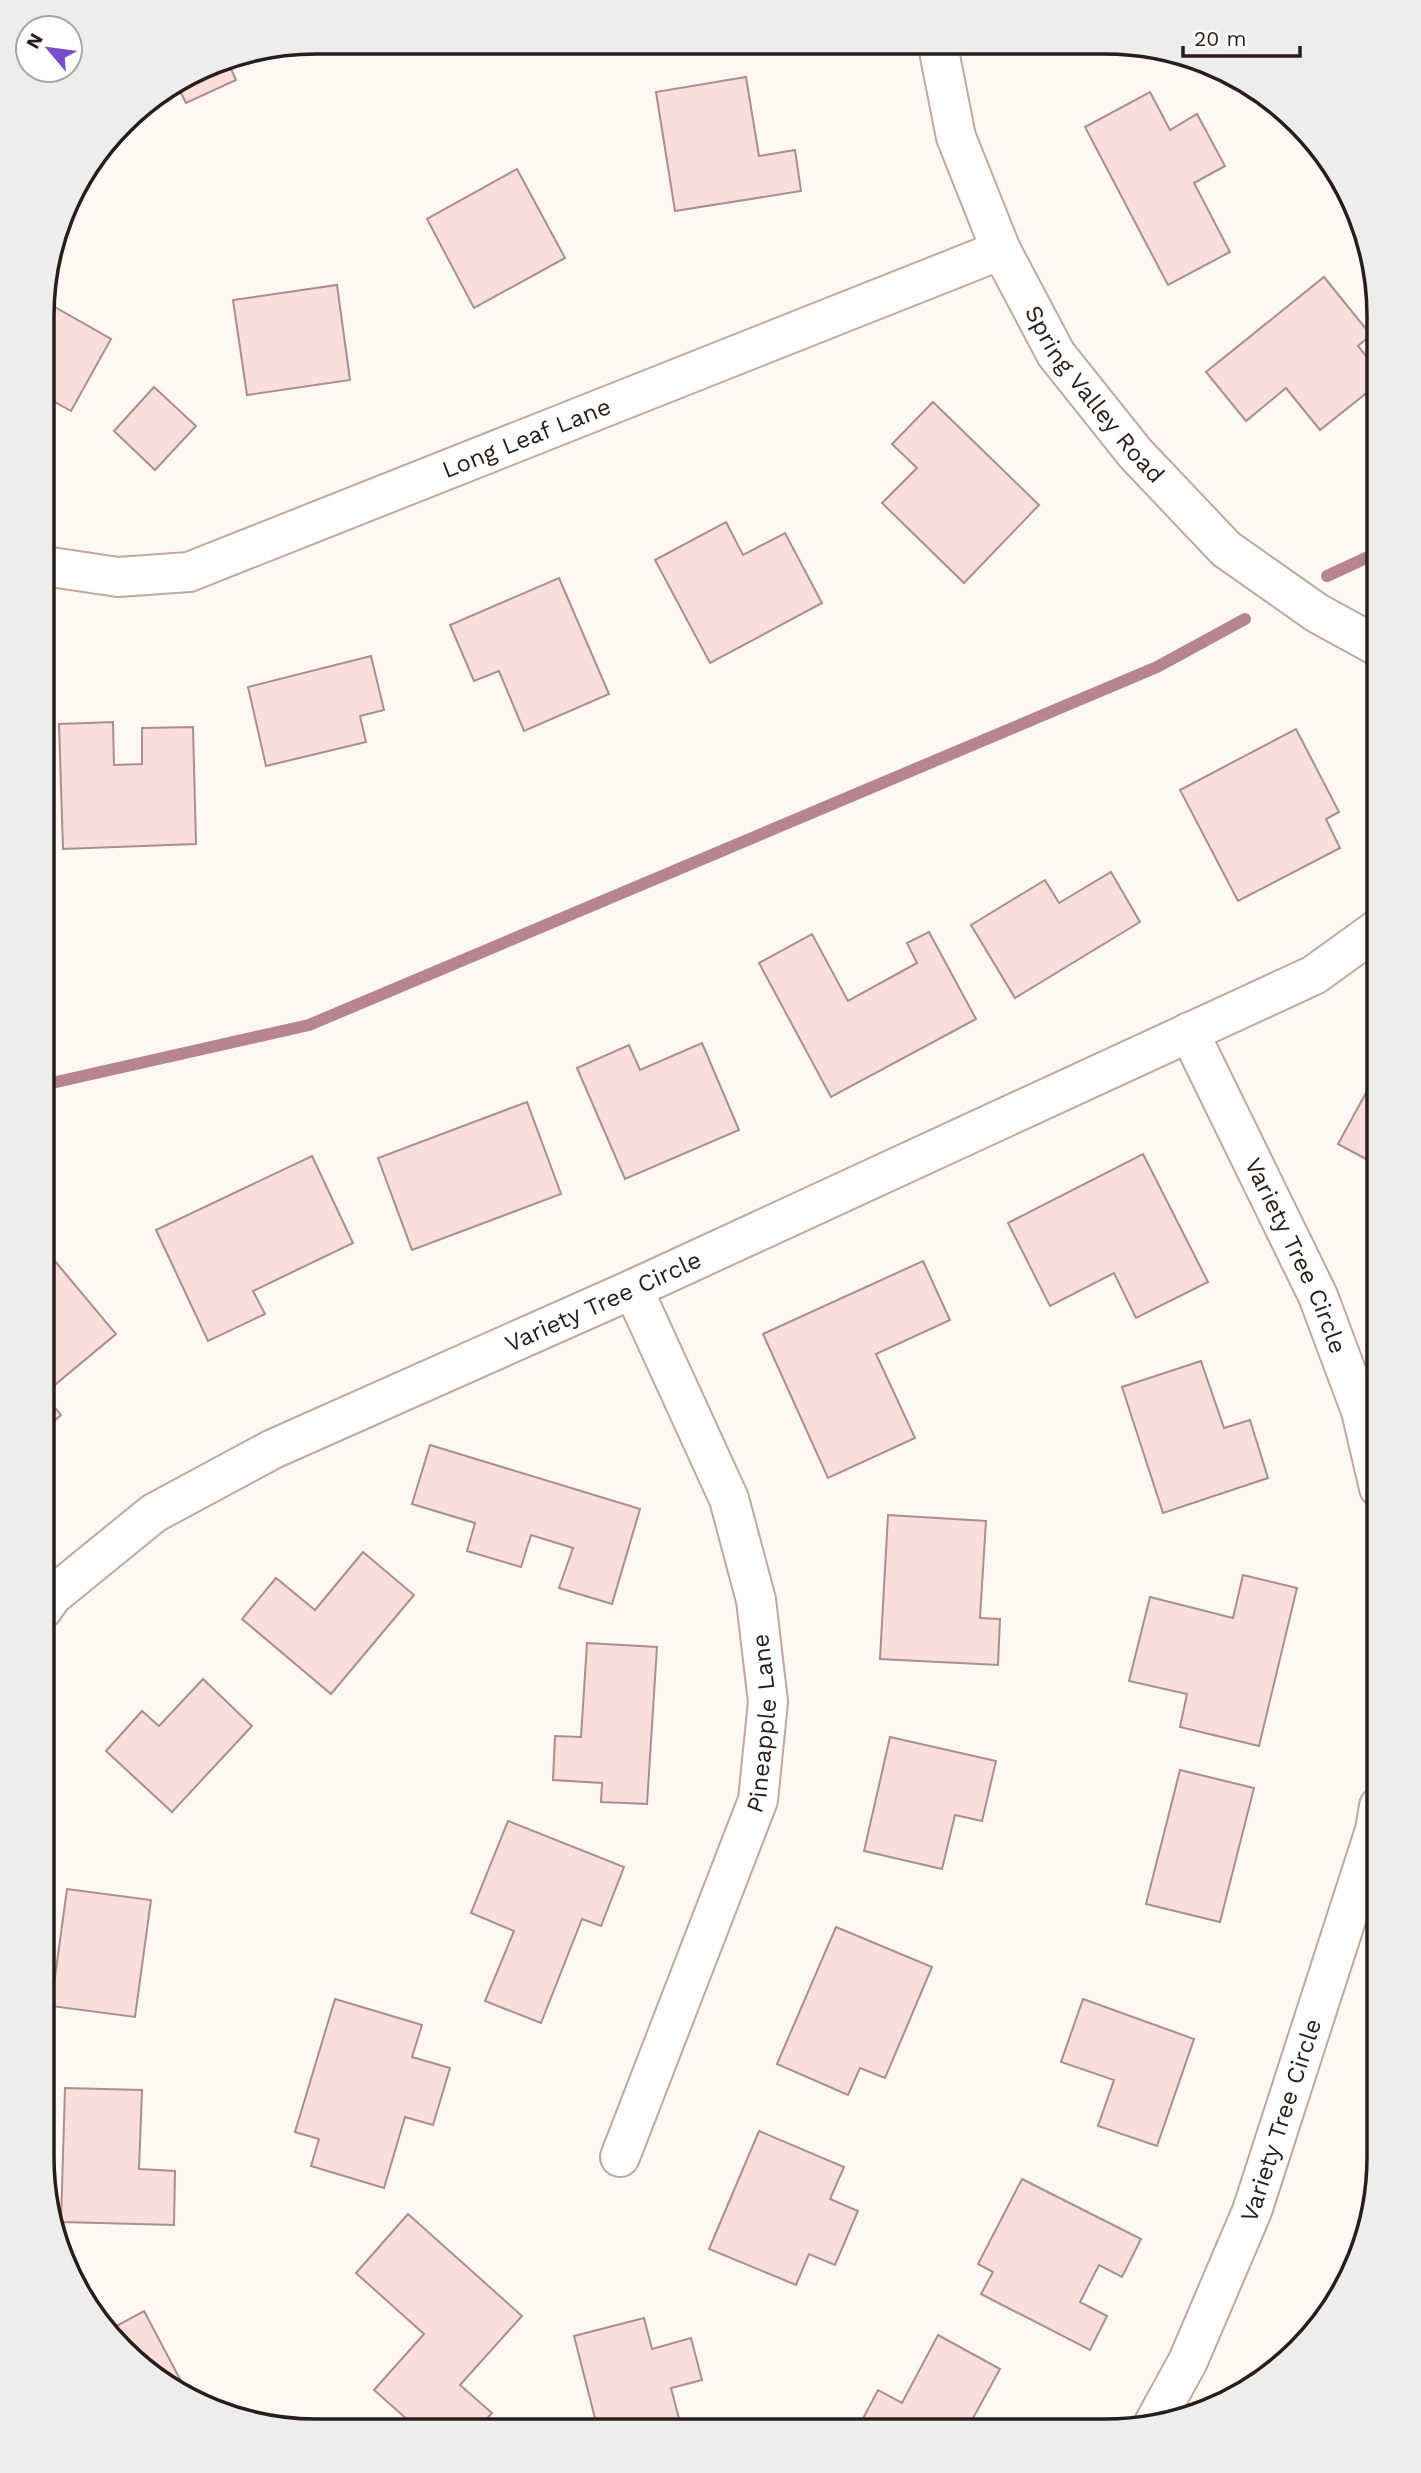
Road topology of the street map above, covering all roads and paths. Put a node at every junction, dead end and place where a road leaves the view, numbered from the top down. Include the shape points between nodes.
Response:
1 (940, 54) edge
2 (1001, 250) junction
3 (54, 567) edge
4 (1367, 640) edge
5 (1367, 937) edge
6 (1189, 1032) junction
7 (633, 1289) junction
8 (1367, 1437) edge
9 (54, 1592) edge
10 (1367, 1855) edge
11 (620, 2157) dead end
12 (1160, 2413) edge

1 - 2 street, Spring Valley Road via 956,137
2 - 3 street, Long Leaf Lane via 189,572 118,577
2 - 4 street, Spring Valley Road via 1056,354 1135,453 1226,549 1317,613
5 - 6 street, Variety Tree Circle via 1314,975
6 - 7 street, Variety Tree Circle
6 - 8 street, Variety Tree Circle via 1318,1296
7 - 9 street, Variety Tree Circle via 273,1449 153,1513
7 - 11 street, Pineapple Lane via 730,1499 756,1600 768,1702 758,1800
10 - 12 street, Variety Tree Circle via 1252,2211 1188,2361

